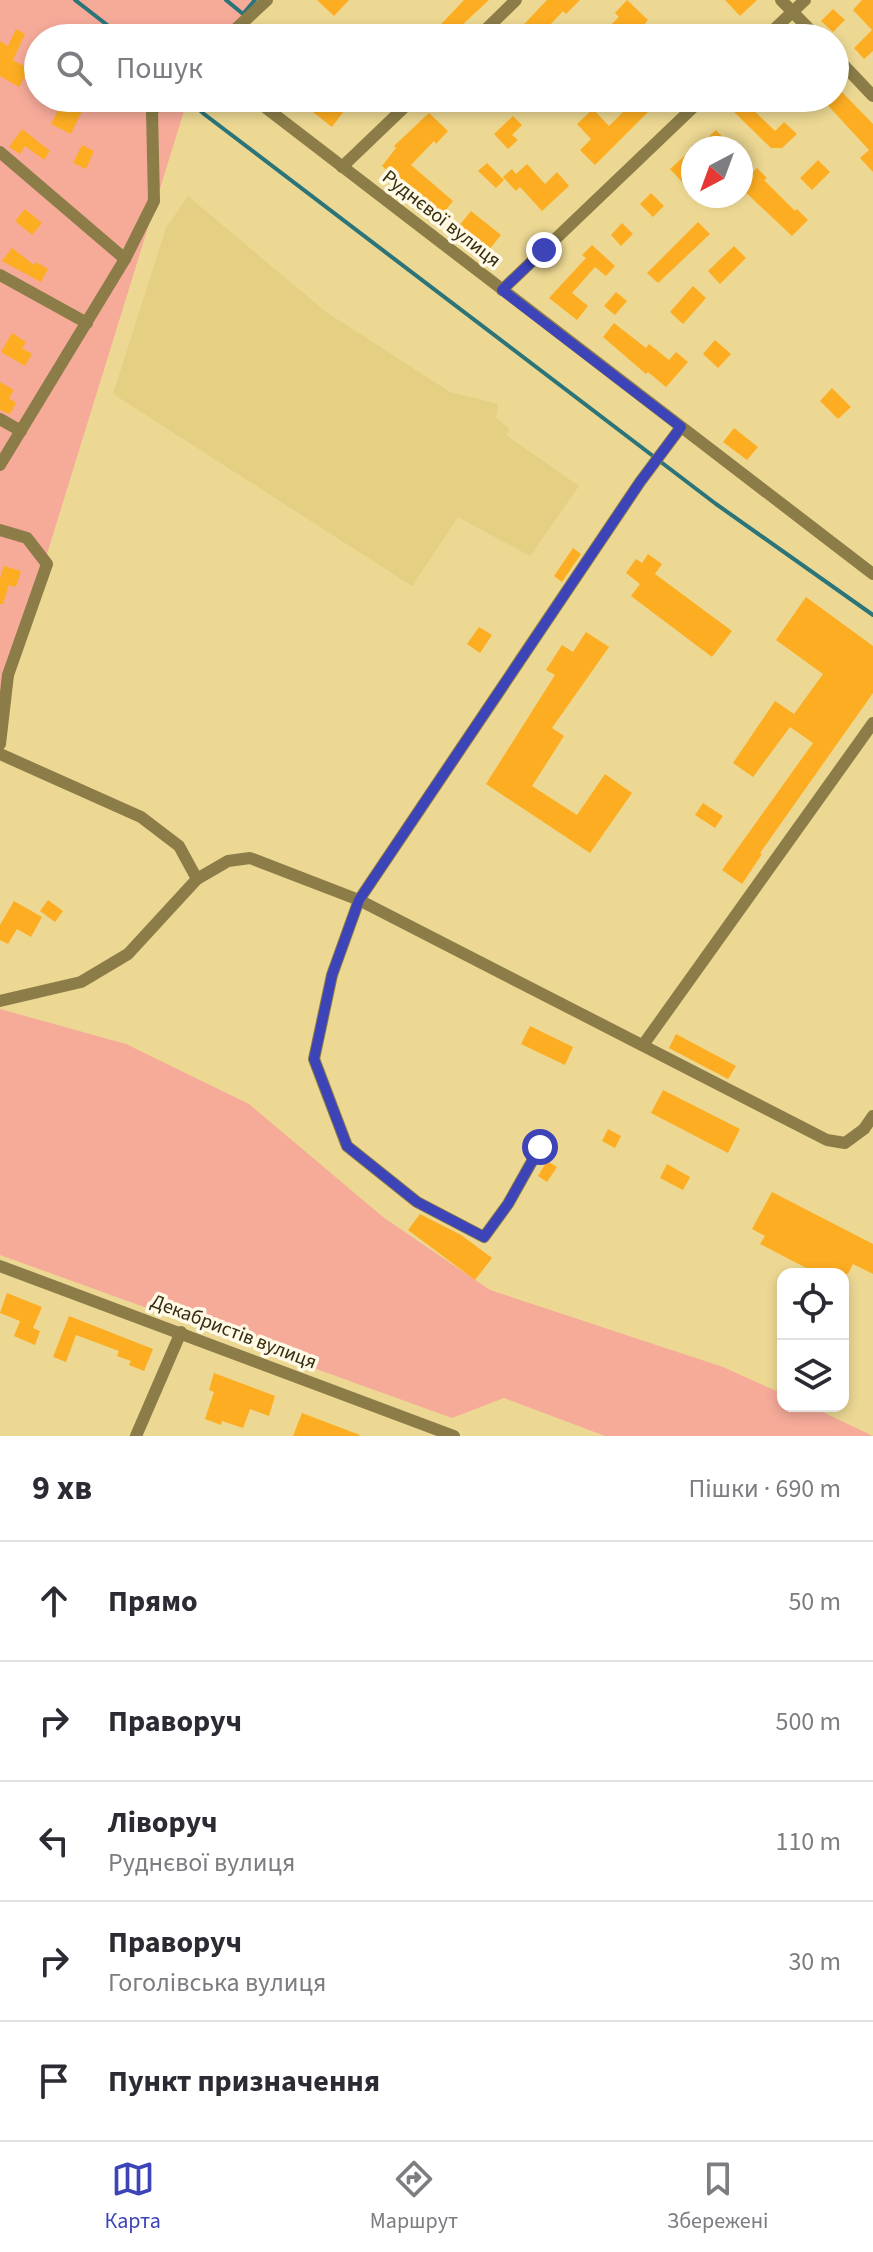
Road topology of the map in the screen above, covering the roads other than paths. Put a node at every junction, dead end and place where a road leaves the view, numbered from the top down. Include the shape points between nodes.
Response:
1 (267, 0) edge
2 (516, 0) edge
3 (781, 0) edge
4 (805, 0) edge
5 (793, 12) junction
6 (241, 24) edge
7 (491, 24) edge
8 (780, 24) edge
9 (805, 24) edge
10 (849, 71) edge
11 (873, 96) edge
12 (152, 112) edge
13 (271, 112) edge
14 (399, 112) edge
15 (688, 112) edge
16 (0, 152) edge
17 (342, 167) junction
18 (125, 259) junction
19 (0, 275) edge
20 (502, 290) junction
21 (87, 323) junction
22 (0, 419) edge
23 (681, 427) junction
24 (21, 431) junction
25 (0, 465) edge
26 (0, 530) edge
27 (873, 574) edge
28 (4, 674) edge
29 (873, 723) edge
30 (0, 744) edge
31 (0, 754) edge
32 (197, 879) junction
33 (359, 900) junction
34 (0, 1001) edge
35 (643, 1045) junction
36 (873, 1116) edge
37 (540, 1147) dead end
38 (0, 1266) edge
39 (181, 1332) junction
40 (450, 1435) edge
41 (136, 1436) edge

1 - 6 street
2 - 7 street
3 - 5 street
4 - 5 street
5 - 8 street
5 - 9 street
10 - 11 street
12 - 18 street via 154,201
13 - 17 street, Руднєвої вулиця
14 - 17 street
15 - 20 street
16 - 18 street
17 - 20 street, Руднєвої вулиця
18 - 21 street
19 - 21 street
20 - 23 street, Руднєвої вулиця
21 - 24 street
22 - 24 street
23 - 27 street, Руднєвої вулиця
23 - 33 street
24 - 25 street
26 - 28 street via 27,538 47,564
28 - 30 street
29 - 35 street
31 - 32 street via 141,817 179,846
32 - 33 street via 228,861 250,858
32 - 34 street via 128,954 81,982
33 - 35 street
33 - 37 street via 332,975 314,1059 347,1146 417,1202 484,1237
35 - 36 street via 827,1140 845,1143
38 - 39 street, Декабристів вулиця
39 - 40 street, Декабристів вулиця
39 - 41 street

